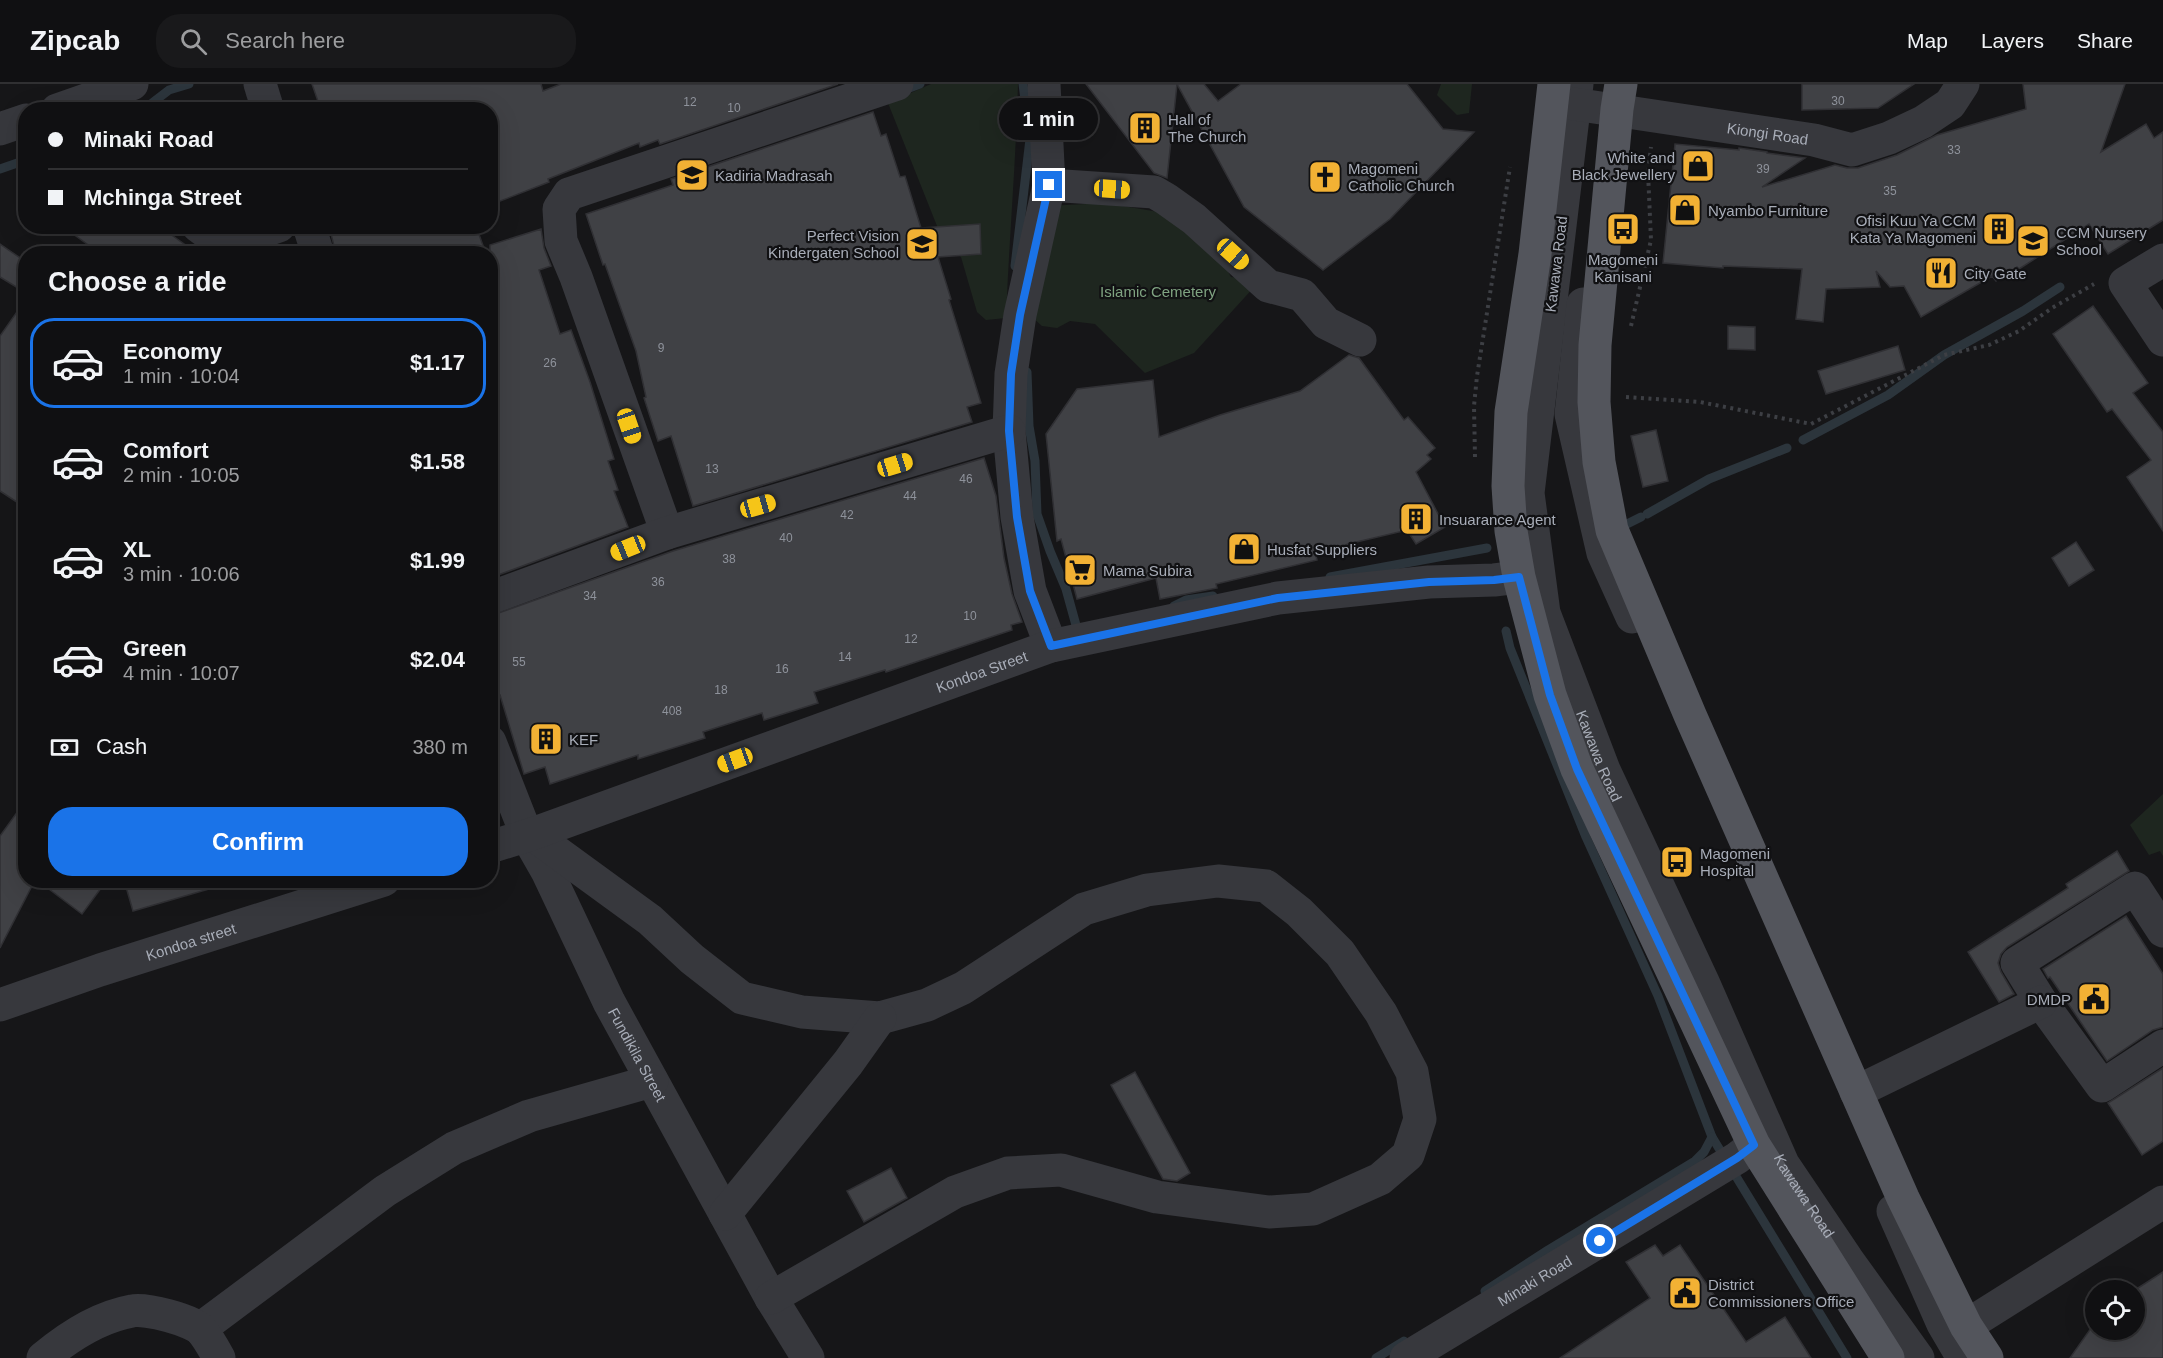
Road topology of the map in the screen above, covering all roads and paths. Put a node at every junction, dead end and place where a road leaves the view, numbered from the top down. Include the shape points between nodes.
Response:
1 (132, 84) edge
2 (260, 84) edge
3 (897, 84) edge
4 (1044, 84) edge
5 (1963, 84) edge
6 (1588, 95) edge
7 (80, 102) edge
8 (266, 102) edge
9 (1656, 116) junction
10 (18, 123) edge
11 (0, 129) edge
12 (1049, 185) junction
13 (209, 234) edge
14 (256, 234) edge
15 (2163, 260) edge
16 (2125, 283) junction
17 (1629, 334) dead end
18 (1359, 340) dead end
19 (2163, 340) edge
20 (1620, 396) dead end
21 (1009, 431) junction
22 (667, 533) junction
23 (1519, 577) junction
24 (498, 595) edge
25 (1051, 646) junction
26 (498, 761) edge
27 (529, 835) junction
28 (498, 845) edge
29 (359, 888) edge
30 (2163, 931) edge
31 (2041, 1002) junction
32 (0, 1005) edge
33 (880, 1018) junction
34 (2163, 1046) edge
35 (652, 1081) junction
36 (1856, 1092) junction
37 (1754, 1145) junction
38 (2163, 1202) edge
39 (725, 1214) junction
40 (771, 1298) junction
41 (1966, 1326) junction
42 (200, 1329) junction
43 (43, 1358) edge
44 (219, 1358) edge
45 (808, 1358) edge
46 (1406, 1358) edge
47 (1888, 1358) edge
48 (1918, 1358) edge
49 (1963, 1358) edge
50 (1987, 1358) edge

1 - 7 street
2 - 8 street
3 - 22 street via 569,194 560,209 561,241
4 - 12 street
5 - 9 street, Kiongi Road via 1950,104 1923,122 1852,150 1814,140
6 - 9 street, Kiongi Road
6 - 23 main road, Kawawa Road via 1535,254 1511,411 1508,486
6 - 36 main road via 1594,402 1599,462 1612,530
6 - 48 street, Kawawa Road via 1528,493 1544,613 1604,770 1783,1164
6 - 49 street, Kawawa Road via 1571,414 1604,553 1943,1324
9 - 17 path via 1648,172 1651,240
10 - 11 street
12 - 18 street via 1154,192 1202,226 1268,286 1302,295 1326,323
12 - 21 street via 1018,327
13 - 14 street via 217,240
15 - 16 street
16 - 19 street
16 - 20 path via 2095,283 2019,331 1989,345 1944,355 1811,424 1700,402
21 - 22 street
21 - 25 street via 1017,517 1030,591
22 - 24 street
23 - 25 street, Kondoa Street via 1278,598
23 - 37 main road, Kawawa Road via 1550,695 1577,769
25 - 27 street, Kondoa Street
26 - 27 street, Fundikila Street
27 - 28 street
27 - 33 street via 650,920 742,998 802,1012
27 - 35 street, Fundikila Street via 609,1002
29 - 32 street, Kondoa street
30 - 31 street via 2135,888 2017,963
31 - 34 street via 2102,1086
31 - 36 street
33 - 39 street
33 - 40 street via 927,1005 963,988 1084,909 1147,890 1218,881 1266,886 1340,953 1381,1013 1412,1072 1419,1119 1408,1155 1380,1179 1314,1209 1269,1212 1188,1202 1061,1170 1008,1173 955,1192
35 - 39 street, Fundikila Street
35 - 42 street via 528,1116 454,1149 385,1191
36 - 41 main road
37 - 46 street, Minaki Road
37 - 47 main road, Kawawa Road
38 - 41 street
39 - 40 street, Fundikila Street
40 - 45 street, Fundikila Street
41 - 50 main road
42 - 43 street via 176,1318 134,1310 93,1324
42 - 44 street

